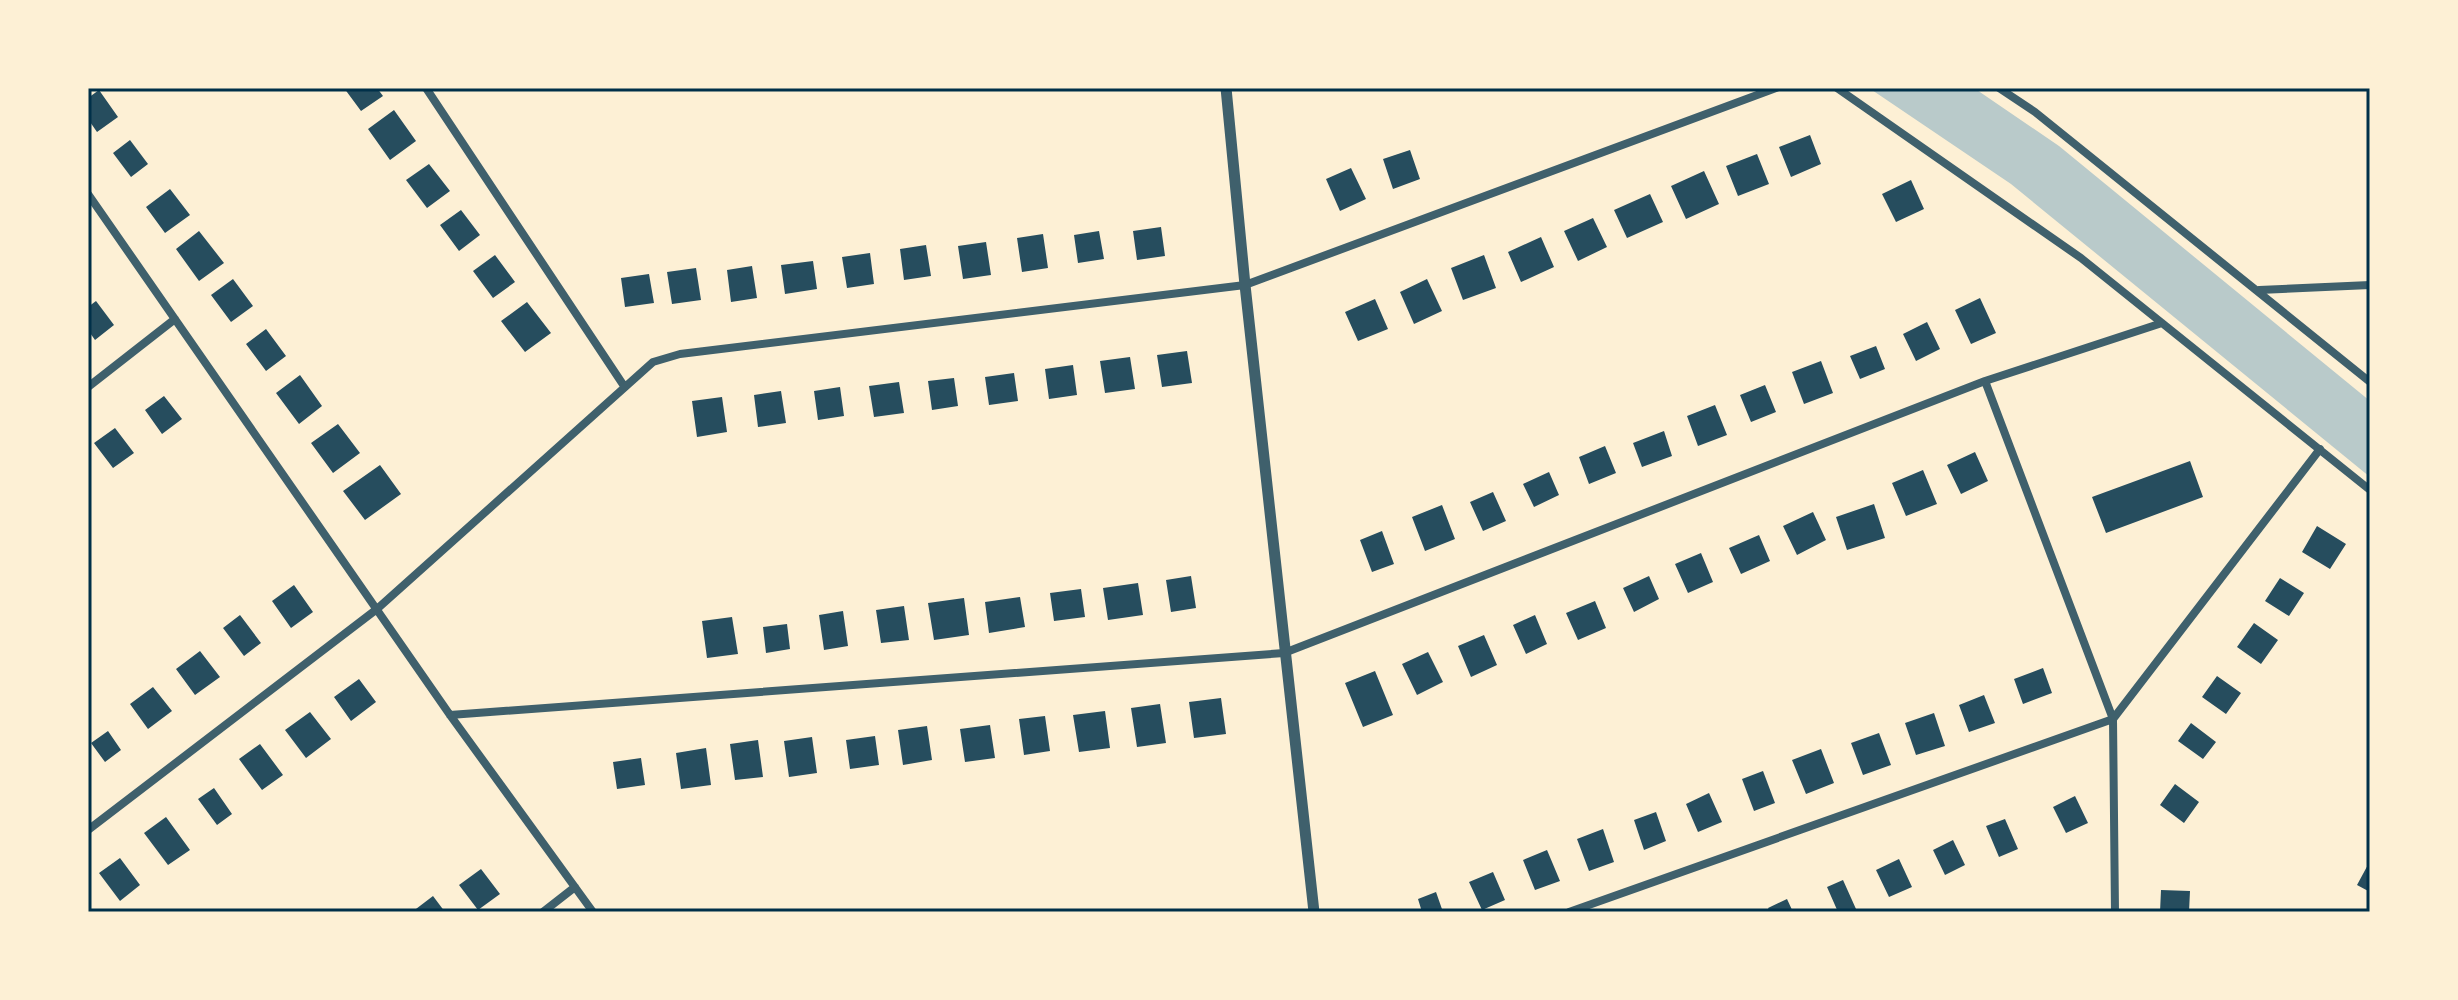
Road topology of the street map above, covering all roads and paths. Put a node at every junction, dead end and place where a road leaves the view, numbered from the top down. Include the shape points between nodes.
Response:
1 (426, 88) edge
2 (1226, 88) edge
3 (1776, 88) edge
4 (1837, 88) edge
5 (1999, 88) edge
6 (88, 194) edge
7 (1245, 285) junction
8 (2370, 285) edge
9 (2258, 290) junction
10 (175, 319) junction
11 (2162, 323) junction
12 (1985, 381) junction
13 (2370, 382) edge
14 (624, 386) junction
15 (88, 387) edge
16 (2320, 449) junction
17 (2370, 490) edge
18 (377, 609) junction
19 (1284, 653) junction
20 (450, 715) junction
21 (2113, 719) junction
22 (88, 830) edge
23 (575, 887) junction
24 (543, 912) edge
25 (593, 912) edge
26 (1314, 912) edge
27 (1569, 912) edge
28 (2115, 912) edge

1 - 14 street
2 - 7 street
3 - 7 street
4 - 11 street via 2081,258
5 - 9 street
6 - 10 street
7 - 14 street via 680,354 653,362
7 - 19 street
8 - 9 street
9 - 13 street
10 - 15 street
10 - 18 street
11 - 12 street
11 - 16 street
12 - 19 street
12 - 21 street
14 - 18 street
16 - 17 street
16 - 21 street
18 - 20 street
18 - 22 street
19 - 20 street
19 - 26 street
20 - 23 street
21 - 27 street
21 - 28 street
23 - 24 street
23 - 25 street

